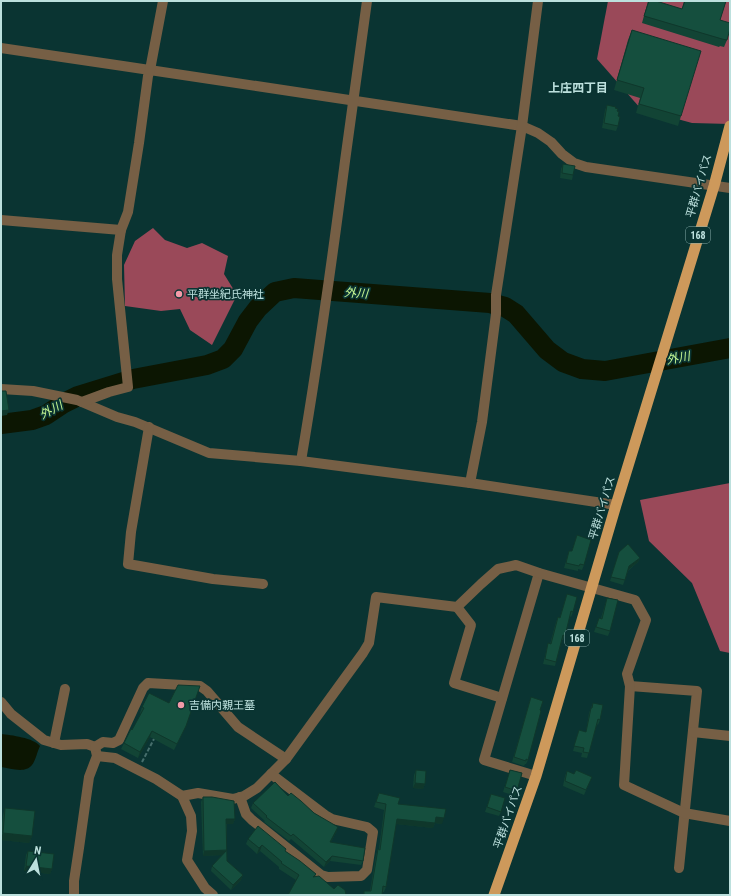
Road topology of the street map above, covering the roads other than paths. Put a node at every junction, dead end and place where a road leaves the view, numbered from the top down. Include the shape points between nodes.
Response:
1 (162, 1) edge
2 (366, 1) edge
3 (538, 1) edge
4 (1, 48) edge
5 (150, 70) junction
6 (353, 101) junction
7 (522, 126) junction
8 (730, 126) edge
9 (714, 186) junction
10 (730, 188) edge
11 (1, 220) edge
12 (121, 230) junction
13 (1, 389) edge
14 (80, 401) junction
15 (149, 427) junction
16 (301, 461) junction
17 (470, 483) junction
18 (616, 505) junction
19 (539, 573) junction
20 (264, 584) dead end
21 (592, 589) junction
22 (457, 607) junction
23 (630, 686) junction
24 (65, 689) dead end
25 (502, 698) junction
26 (1, 702) edge
27 (693, 732) junction
28 (730, 736) edge
29 (54, 743) junction
30 (96, 751) junction
31 (286, 759) junction
32 (271, 774) junction
33 (536, 776) junction
34 (182, 796) junction
35 (240, 797) junction
36 (684, 813) junction
37 (730, 821) edge
38 (679, 868) dead end
39 (74, 895) edge
40 (213, 895) edge
41 (494, 895) edge

1 - 5 street
2 - 6 street
3 - 7 street
4 - 5 street
5 - 6 street
5 - 12 street via 128,212
6 - 7 street
6 - 16 street via 331,270
7 - 9 street via 551,142 574,163 586,167
7 - 17 street via 496,294 496,314 482,422
8 - 9 highway, 平群バイパス / 168
9 - 10 street
9 - 18 highway, 平群バイパス / 168
11 - 12 street
12 - 14 street via 116,279 128,387
13 - 14 street via 33,391
14 - 15 street
15 - 16 street via 209,454
15 - 20 street via 128,564 213,579
16 - 17 street
17 - 18 street
18 - 21 highway, 平群バイパス / 168
19 - 21 street
19 - 22 street via 516,565 498,569
19 - 25 street
21 - 23 street via 635,600 646,620 628,674
21 - 33 highway, 平群バイパス / 168
22 - 25 street via 471,625 454,683
22 - 31 street via 376,597 369,644
23 - 27 street via 697,691
23 - 36 street via 624,785
24 - 29 street
25 - 33 street via 484,760
26 - 29 street via 11,714 44,740
27 - 28 street
27 - 36 street
29 - 30 street via 87,744
30 - 31 street via 103,742 113,743 119,740 143,688 148,683 200,686 238,727
30 - 34 street via 156,779
30 - 39 street via 89,777
31 - 32 street
32 - 35 street via 257,788
32 - 35 street via 332,819 367,827 373,832 367,870 361,876 320,875 252,820 246,814
33 - 41 highway, 平群バイパス / 168
34 - 35 street via 198,793 233,799
34 - 40 street via 191,816 192,830 187,860 205,888
36 - 37 street
36 - 38 street

